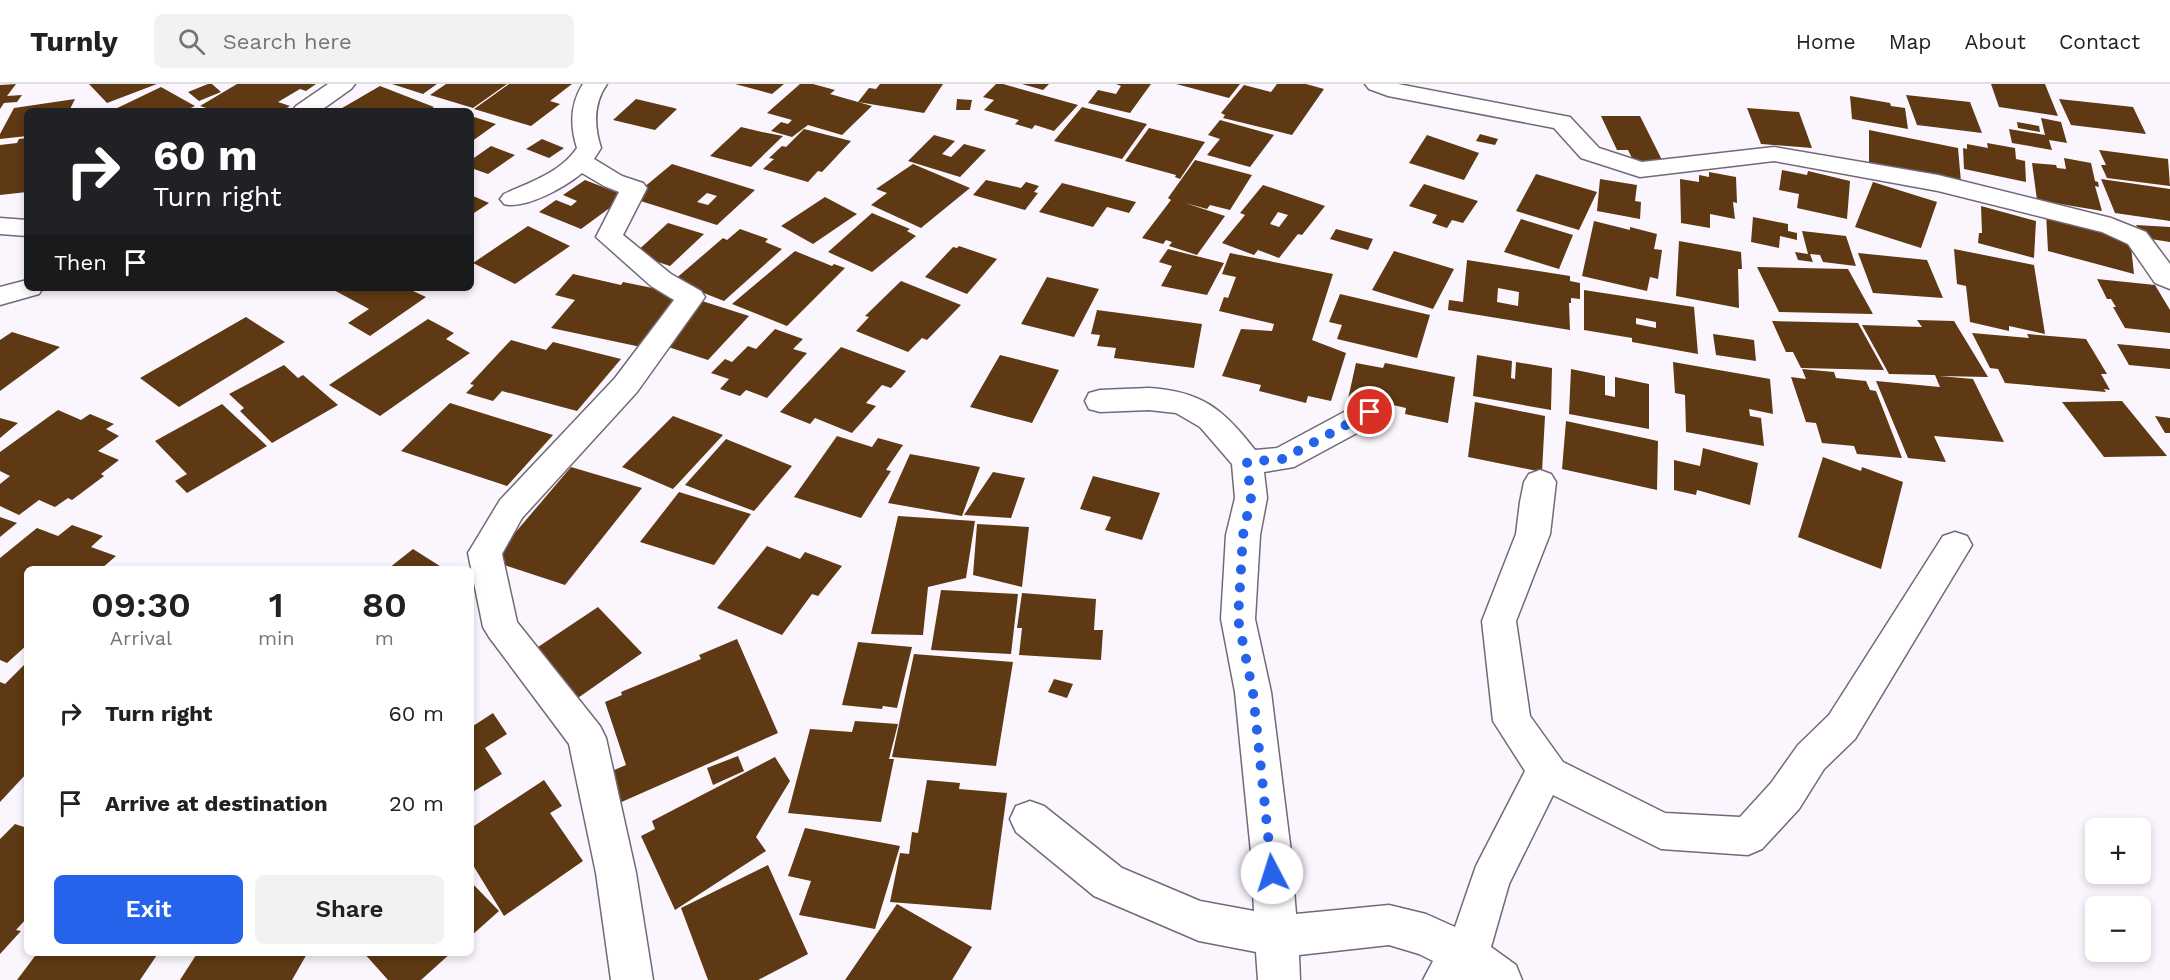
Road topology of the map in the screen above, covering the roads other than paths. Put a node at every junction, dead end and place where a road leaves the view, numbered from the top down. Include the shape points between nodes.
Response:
1 (343, 84) edge
2 (595, 84) edge
3 (1377, 84) edge
4 (307, 108) edge
5 (581, 162) junction
6 (513, 199) dead end
7 (0, 226) edge
8 (24, 228) edge
9 (2170, 280) edge
10 (24, 289) edge
11 (0, 296) edge
12 (1100, 401) dead end
13 (1370, 412) dead end
14 (1247, 462) junction
15 (1540, 482) dead end
16 (1955, 545) dead end
17 (1549, 774) junction
18 (1030, 819) dead end
19 (1278, 936) junction
20 (1455, 968) edge
21 (632, 980) edge
22 (1279, 980) edge
23 (1501, 980) edge

1 - 4 street
2 - 5 street via 587,93 584,135 589,148
3 - 9 street via 1388,89 1516,104 1562,122 1590,153 1640,170 1774,154 1938,183 2110,226 2137,238
5 - 6 street via 570,172
5 - 21 street via 634,188 609,237 661,280 691,297 626,385 511,509 485,553 501,627 588,738 616,873
7 - 8 street
10 - 11 street
12 - 14 street via 1179,402 1198,410 1223,432
13 - 14 street via 1283,459
14 - 19 street via 1251,498 1243,535 1238,619 1253,693
15 - 17 street via 1533,534 1499,621 1512,720
16 - 17 street via 1842,728 1811,757 1785,796 1748,836 1661,831
17 - 20 street via 1537,785 1490,880
18 - 19 street via 1108,882 1198,921
19 - 20 street via 1389,925 1425,934
19 - 22 street
20 - 23 street

